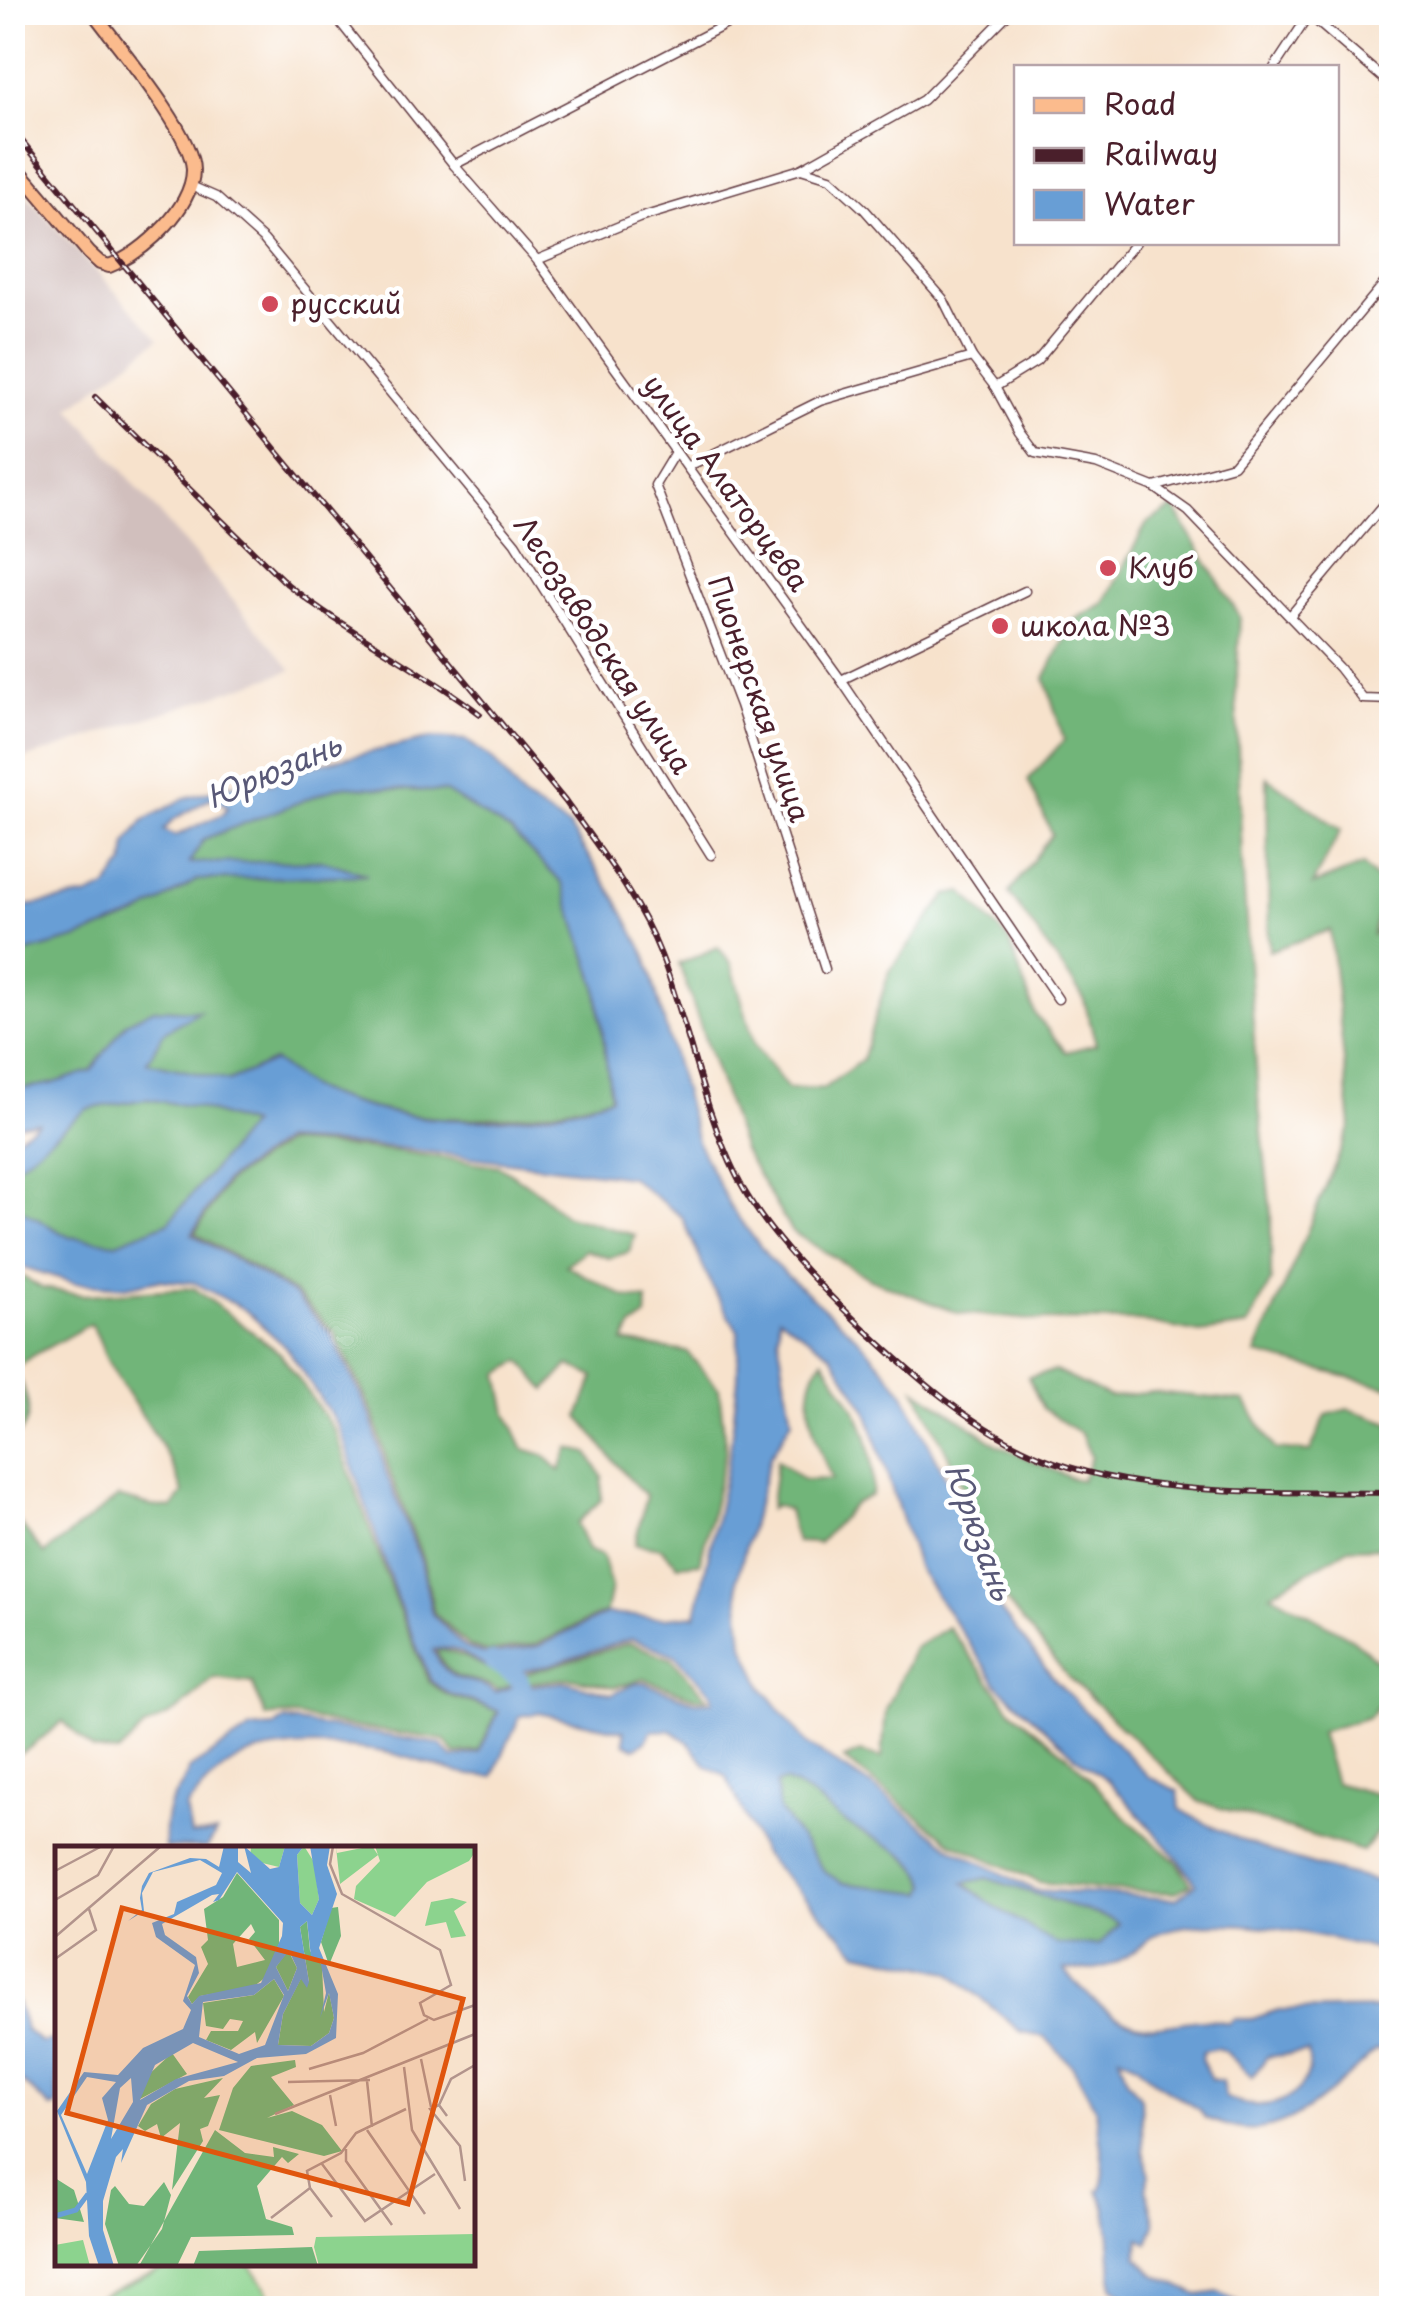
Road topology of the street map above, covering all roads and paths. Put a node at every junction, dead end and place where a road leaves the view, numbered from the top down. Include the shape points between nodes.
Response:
1 (93, 12) edge
2 (332, 12) edge
3 (763, 12) edge
4 (1010, 12) edge
5 (1309, 13) edge
6 (741, 14) edge
7 (1276, 65) edge
8 (1392, 86) edge
9 (12, 162) edge
10 (454, 165) junction
11 (801, 170) junction
12 (191, 186) junction
13 (1134, 245) edge
14 (537, 260) junction
15 (1392, 274) edge
16 (972, 357) junction
17 (995, 387) junction
18 (676, 452) junction
19 (688, 467) junction
20 (1154, 486) junction
21 (1392, 494) edge
22 (1025, 590) dead end
23 (1290, 616) junction
24 (841, 680) junction
25 (1392, 700) edge
26 (711, 855) dead end
27 (825, 969) dead end
28 (1058, 1000) dead end

1 - 12 main road via 181,135 193,169
2 - 10 street, улица Алаторцева
3 - 6 street via 759,18
4 - 11 street via 924,100
5 - 7 street
5 - 8 street
6 - 10 street
9 - 12 main road via 89,253 109,266 153,238
10 - 14 street, улица Алаторцева
11 - 14 street via 639,218
11 - 16 street via 830,178 865,210 943,299
12 - 26 street, Лесозаводская улица via 216,197 264,240 515,543
13 - 17 street via 1037,361
14 - 18 street, улица Алаторцева
15 - 20 street via 1233,466
16 - 17 street
16 - 19 street via 820,401
17 - 20 street via 1035,453 1096,464
18 - 19 street, улица Алаторцева
18 - 27 street, Пионерская улица via 654,484 740,705
19 - 24 street, улица Алаторцева
20 - 23 street via 1188,511
21 - 23 street
22 - 24 street
23 - 25 street via 1363,699
24 - 28 street, улица Алаторцева

